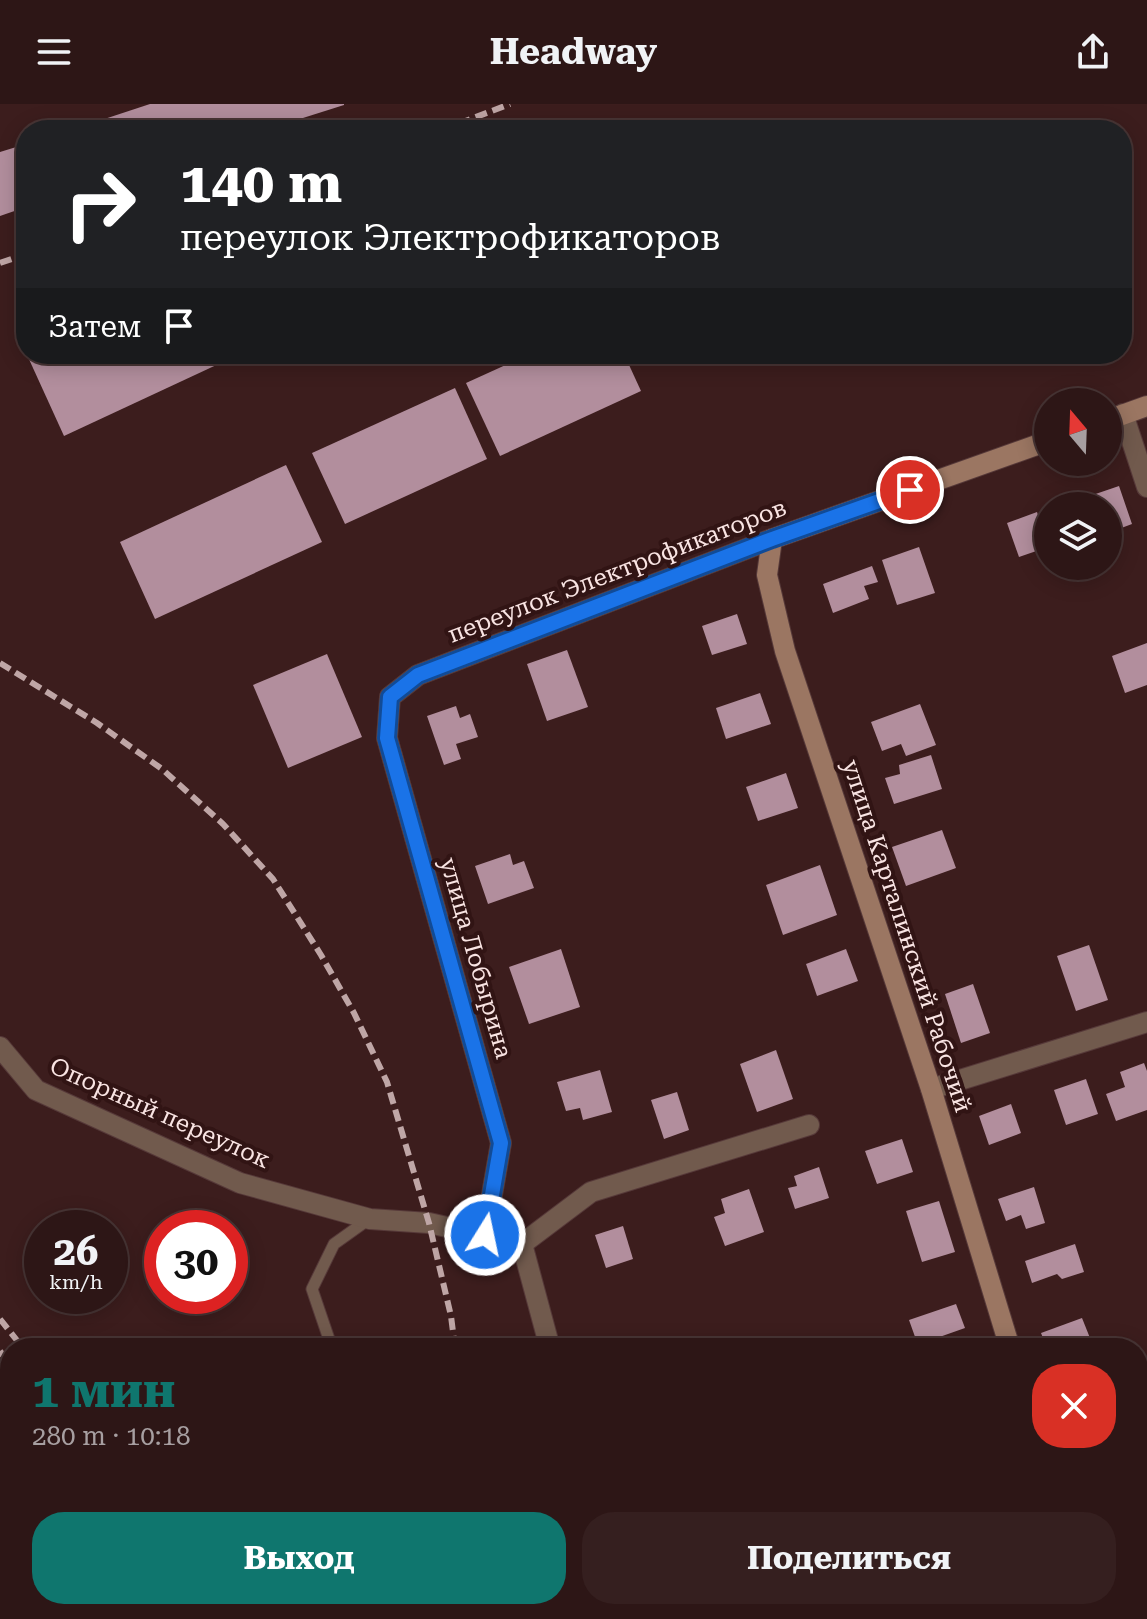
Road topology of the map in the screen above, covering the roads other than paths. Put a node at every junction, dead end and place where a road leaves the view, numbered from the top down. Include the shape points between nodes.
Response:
1 (1147, 406) edge
2 (1122, 415) edge
3 (1122, 432) edge
4 (1034, 446) edge
5 (1147, 487) edge
6 (772, 539) junction
7 (390, 697) joint
8 (1147, 1022) edge
9 (0, 1047) edge
10 (931, 1089) junction
11 (809, 1125) dead end
12 (370, 1219) junction
13 (485, 1235) junction
14 (522, 1244) junction
15 (329, 1338) edge
16 (547, 1338) edge
17 (1007, 1338) edge

1 - 2 street
3 - 5 street
4 - 6 street, переулок Электрофикаторов
6 - 7 street, переулок Электрофикаторов via 418,675
6 - 10 street, улица Карталинский Рабочий via 767,575 785,651
7 - 13 street, улица Лобырина via 387,738 501,1143
8 - 10 street
9 - 12 street, Опорный переулок via 36,1090 240,1183
10 - 17 street, улица Карталинский Рабочий
11 - 14 street via 591,1192
12 - 13 street, Опорный переулок via 429,1223
12 - 15 lane via 334,1244 312,1289
13 - 14 street, Опорный переулок
14 - 16 street

